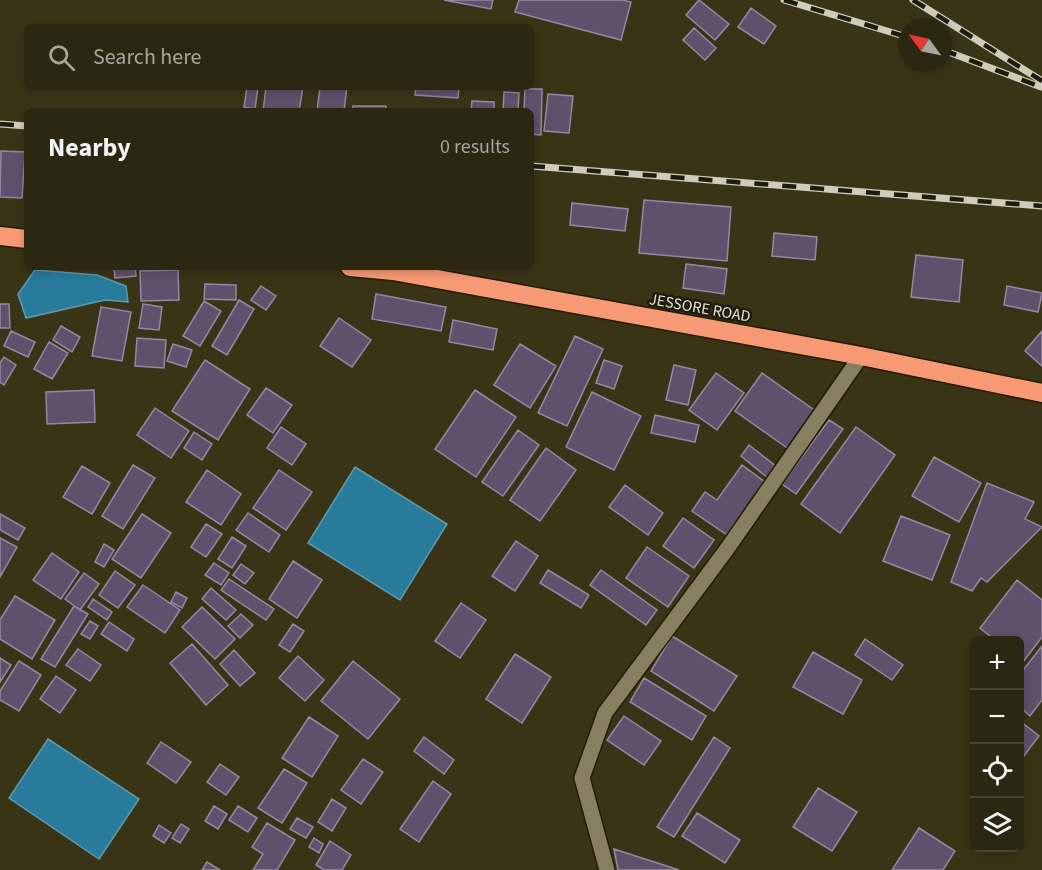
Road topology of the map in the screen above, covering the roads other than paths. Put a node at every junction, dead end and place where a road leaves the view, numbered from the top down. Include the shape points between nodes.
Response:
1 (0, 236) edge
2 (24, 239) edge
3 (382, 270) edge
4 (861, 356) junction
5 (1042, 393) edge
6 (607, 870) edge

1 - 2 highway
3 - 4 highway, JESSORE ROAD
4 - 5 highway, JESSORE ROAD
4 - 6 street via 727,549 605,713 582,778

